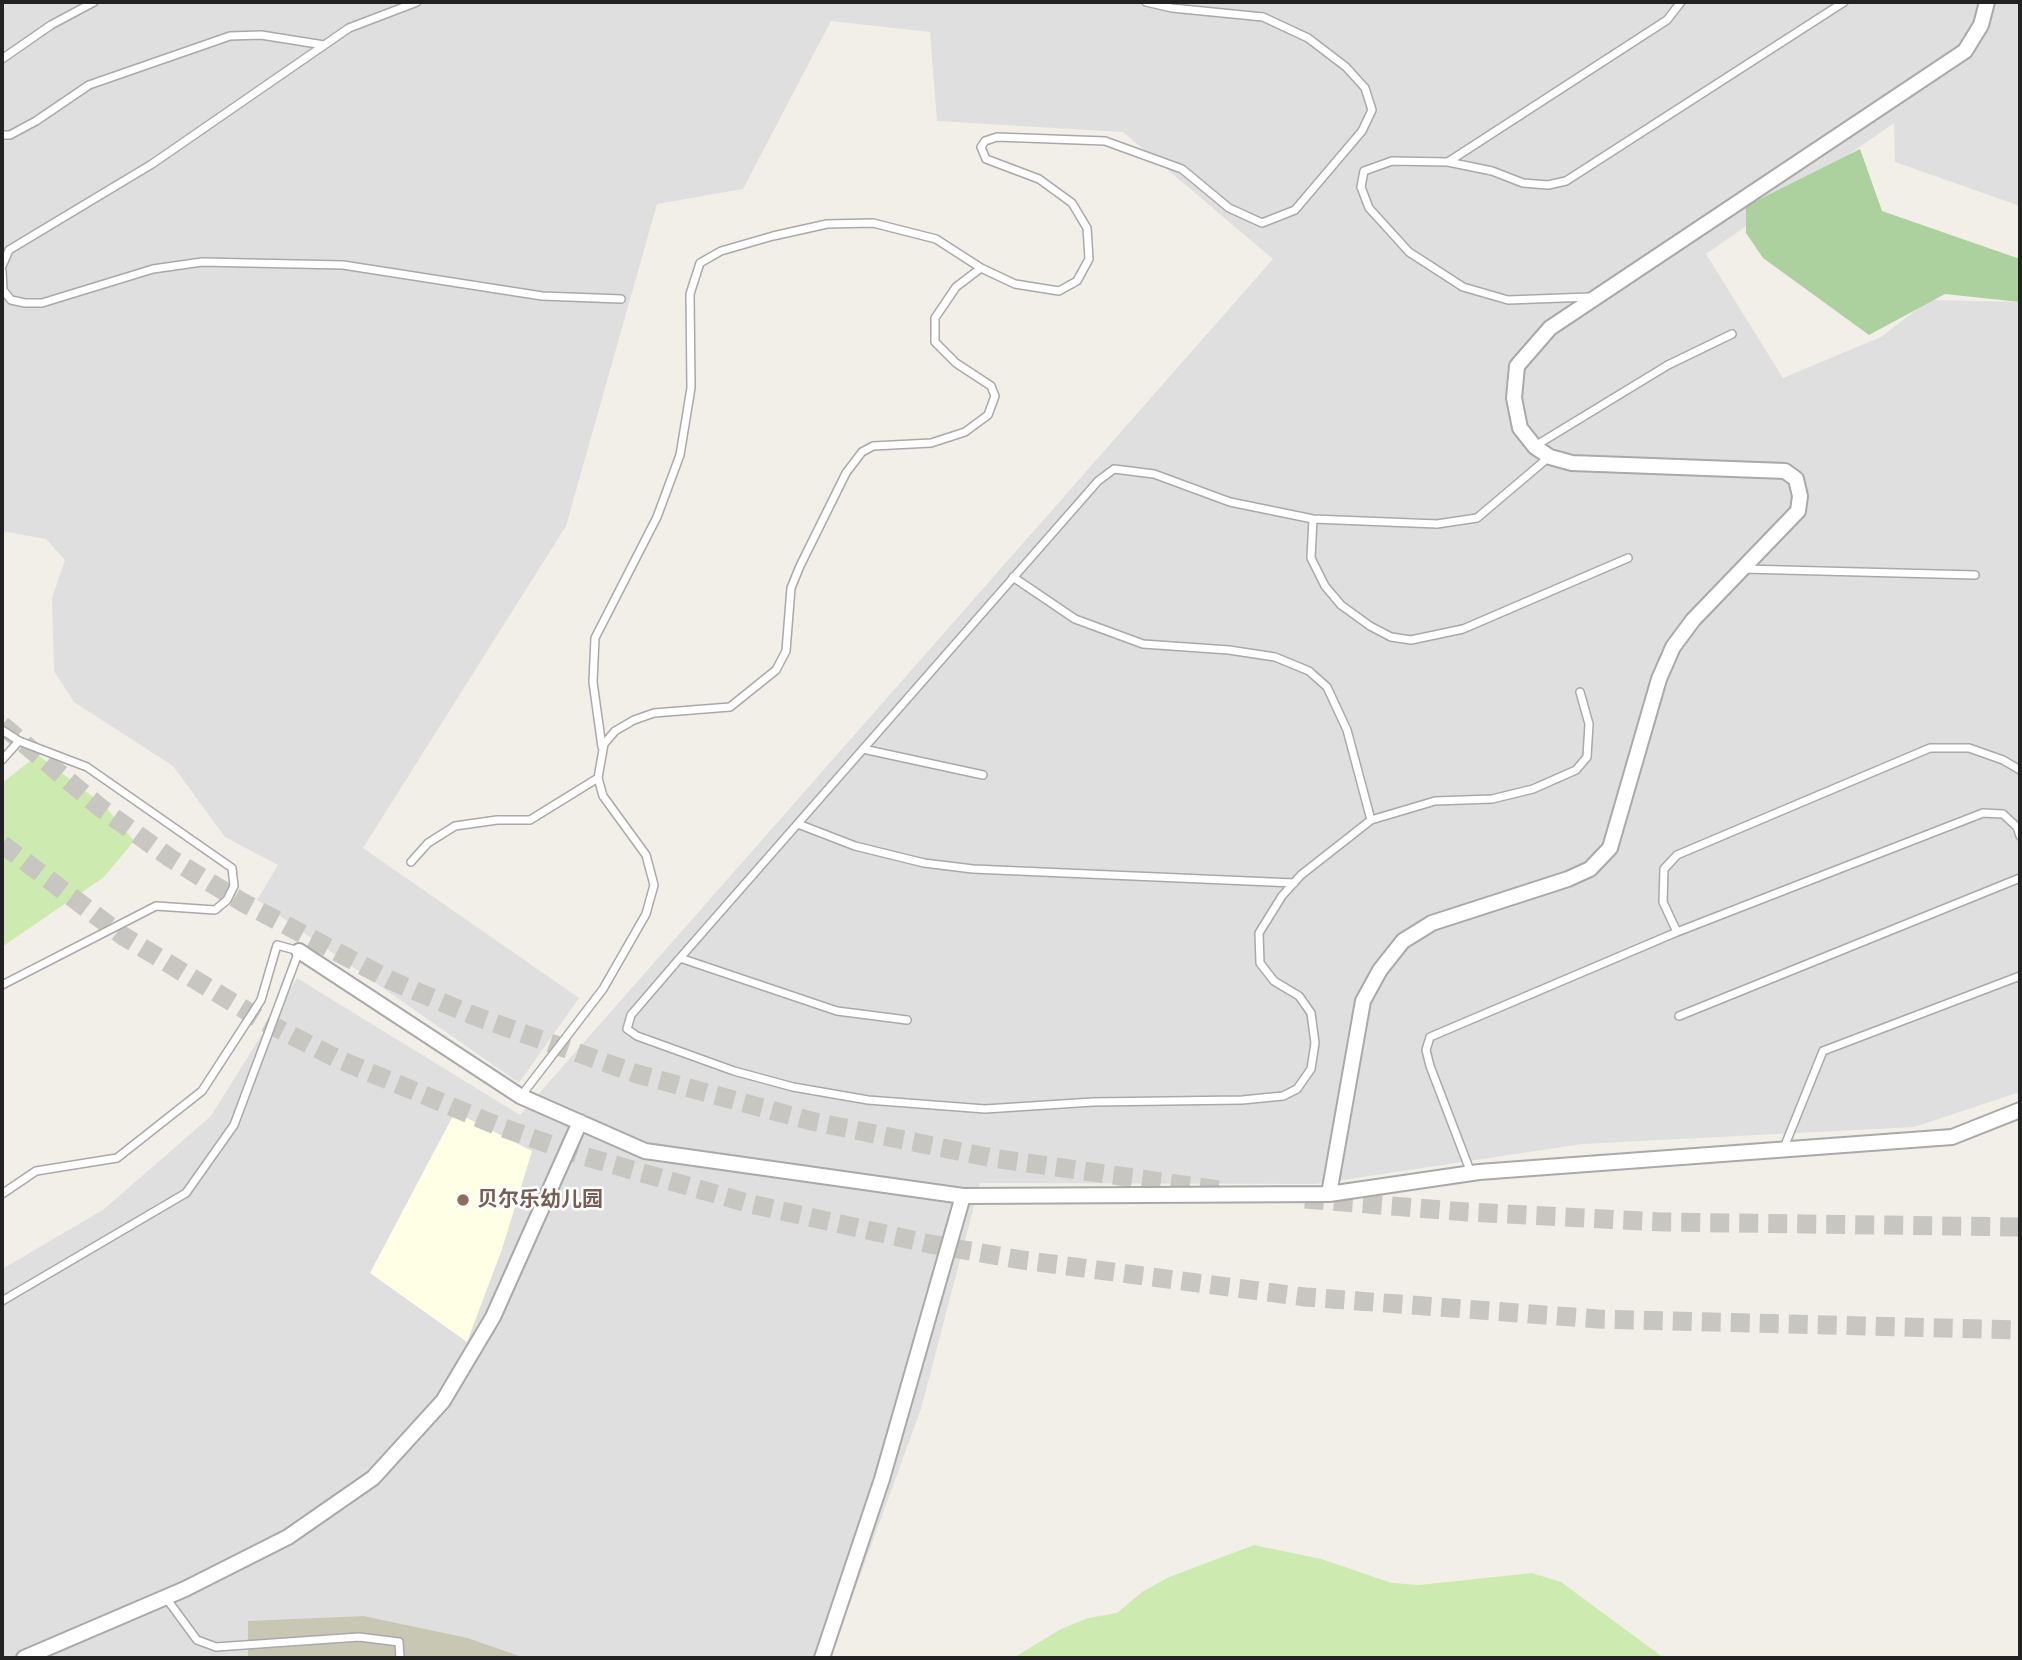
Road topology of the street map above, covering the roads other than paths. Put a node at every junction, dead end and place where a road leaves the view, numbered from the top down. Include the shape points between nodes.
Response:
1 (94, 2) edge
2 (417, 2) edge
3 (1146, 2) edge
4 (1681, 2) edge
5 (1844, 2) edge
6 (1987, 2) edge
7 (324, 45) junction
8 (2, 59) edge
9 (2, 135) edge
10 (1448, 162) junction
11 (2, 268) edge
12 (981, 268) junction
13 (1598, 297) junction
14 (621, 299) dead end
15 (1732, 334) dead end
16 (1535, 447) junction
17 (1550, 457) junction
18 (1313, 519) junction
19 (1628, 558) dead end
20 (1743, 569) junction
21 (1975, 575) dead end
22 (1013, 577) junction
23 (1580, 692) dead end
24 (2, 730) edge
25 (19, 741) junction
26 (863, 749) junction
27 (602, 751) junction
28 (2, 760) edge
29 (2020, 771) edge
30 (984, 775) dead end
31 (598, 778) junction
32 (1371, 820) junction
33 (798, 824) junction
34 (2020, 836) edge
35 (411, 862) dead end
36 (2020, 878) edge
37 (1294, 883) junction
38 (1677, 932) junction
39 (299, 951) junction
40 (680, 958) junction
41 (2020, 976) edge
42 (2, 985) edge
43 (1679, 1016) dead end
44 (907, 1020) dead end
45 (522, 1096) junction
46 (2020, 1110) edge
47 (580, 1122) junction
48 (1782, 1151) junction
49 (1471, 1173) junction
50 (2, 1194) edge
51 (1329, 1194) junction
52 (963, 1196) junction
53 (2, 1301) edge
54 (165, 1598) junction
55 (24, 1658) edge
56 (400, 1658) edge
57 (822, 1658) edge

1 - 8 lane
2 - 7 lane via 349,28
3 - 12 lane via 1264,17 1308,38 1365,88 1372,110 1362,131 1295,210 1262,223 1229,208 1182,169 1105,141 997,137 985,141 981,147 986,159 1039,179 1072,203 1087,228 1089,259 1077,281 1059,291 1015,284
4 - 10 lane via 1667,20
5 - 10 lane via 1566,181 1523,183
6 - 13 street via 1981,25 1965,51
7 - 9 lane via 261,35 230,36 89,85 36,121
7 - 11 lane via 152,164 9,250
10 - 13 lane via 1392,162 1364,171 1361,187 1369,208 1409,252 1463,287 1508,300
11 - 14 lane via 3,290 12,300 25,303 43,303 153,269 202,262 343,265 542,296
12 - 27 lane via 956,287 934,325 935,342 990,386 995,396 988,415 965,432 931,443 873,446 862,452 846,473 800,566 792,588 786,651 776,670 730,706 654,713 634,720 615,731
12 - 27 lane via 936,239 873,223 827,224 773,236 721,251 700,263 690,294 691,388 680,455 657,517 595,638 593,682
13 - 16 street via 1550,328 1517,366 1514,398 1520,428
15 - 16 lane via 1668,365
16 - 17 street
17 - 18 lane via 1477,518 1437,524
17 - 20 street via 1572,463 1785,471 1796,479 1798,511
18 - 19 lane via 1311,558 1325,586 1341,605 1370,626 1411,640 1463,629
18 - 22 lane via 1230,502 1154,474 1114,469
20 - 21 lane
20 - 51 street via 1673,647 1655,691 1610,848 1590,869 1432,923 1404,941 1380,970 1363,1001
22 - 26 lane
22 - 32 lane via 1074,619 1143,644 1275,657 1308,671 1327,687 1348,730
23 - 32 lane via 1589,724 1587,757 1576,769 1533,789 1492,799 1435,801
24 - 25 lane
25 - 28 lane
25 - 42 lane via 87,767 143,804 232,868 234,886 215,910 156,906
26 - 30 lane
26 - 33 lane
27 - 31 lane
29 - 38 lane via 1969,748 1930,748 1677,855 1664,869 1663,902
31 - 35 lane via 530,820 455,826 428,843
31 - 45 lane via 603,796 646,855 654,885 646,914 603,989
32 - 37 lane
33 - 37 lane via 855,846 924,863
33 - 40 lane
34 - 38 lane via 2003,814 1983,813
36 - 43 lane
37 - 40 lane via 1268,915 1258,945 1260,963 1274,981 1299,996 1311,1013 1315,1043 1311,1069 1297,1089 1283,1096 985,1109 868,1100 793,1087 734,1071 627,1029 631,1015
38 - 49 lane via 1430,1037 1426,1049 1430,1066
39 - 45 street
39 - 50 lane via 277,945 261,1000 202,1091 117,1158 36,1171
39 - 53 lane via 234,1125 186,1193
40 - 44 lane via 837,1011
41 - 48 lane via 1823,1051
45 - 47 street
46 - 48 street via 1952,1137
47 - 52 street via 645,1151
47 - 54 street via 493,1317 443,1401 373,1478 288,1537
48 - 49 street
49 - 51 street
51 - 52 street
52 - 57 street via 882,1479
54 - 55 street
54 - 56 lane via 197,1640 216,1647 359,1637 399,1642

